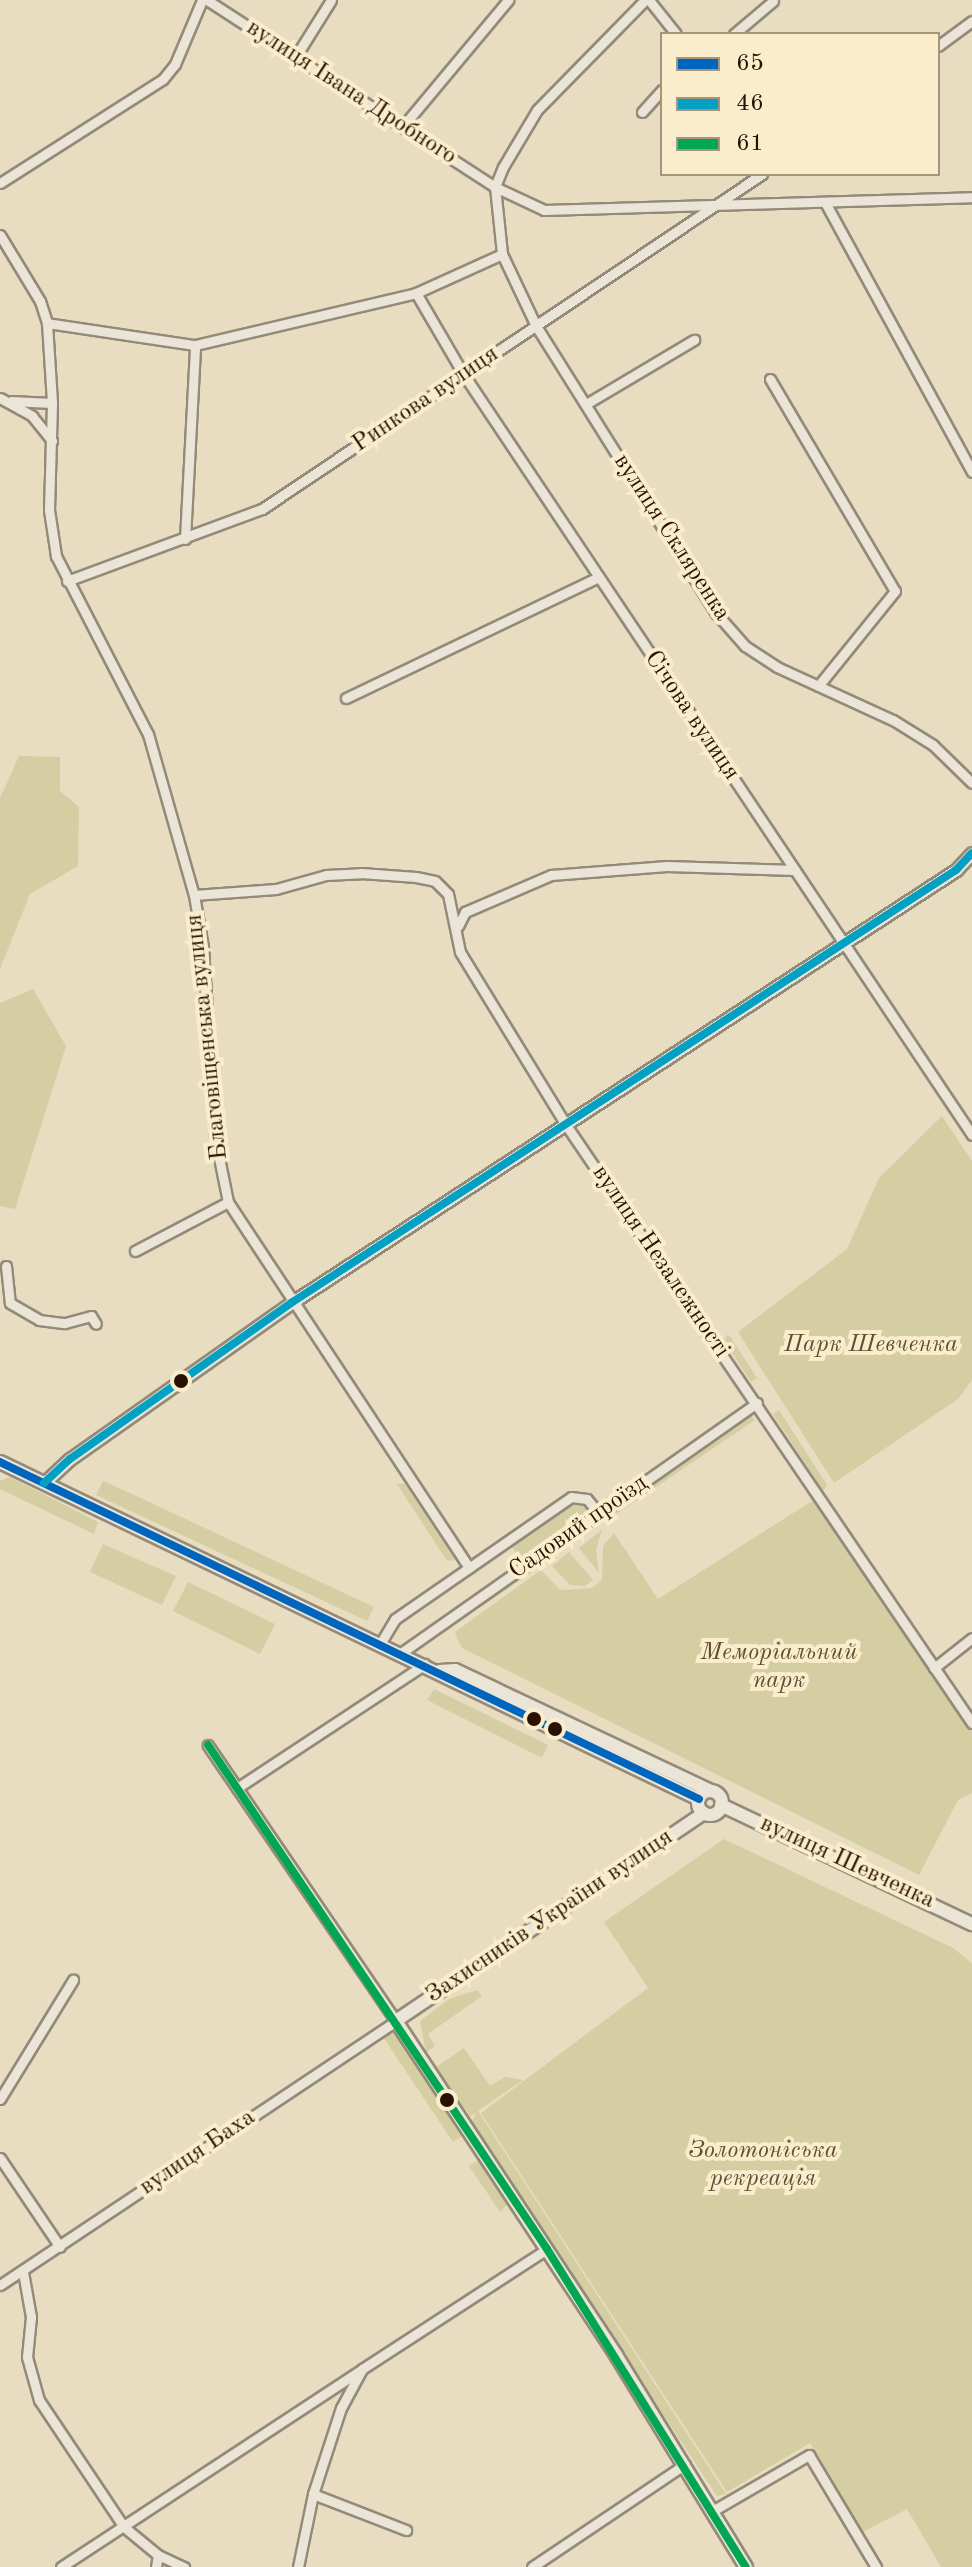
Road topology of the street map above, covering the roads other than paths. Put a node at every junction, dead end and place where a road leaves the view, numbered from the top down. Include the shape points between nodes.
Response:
1 (205, 0) edge
2 (331, 0) edge
3 (508, 0) edge
4 (647, 0) edge
5 (773, 1) edge
6 (972, 21) edge
7 (674, 32) edge
8 (736, 32) edge
9 (940, 45) edge
10 (296, 56) junction
11 (660, 92) edge
12 (642, 112) dead end
13 (404, 125) junction
14 (759, 176) edge
15 (0, 183) edge
16 (495, 187) junction
17 (972, 197) edge
18 (826, 204) junction
19 (718, 205) junction
20 (0, 235) edge
21 (502, 254) junction
22 (416, 293) junction
23 (47, 323) junction
24 (536, 326) junction
25 (694, 340) dead end
26 (195, 345) junction
27 (464, 375) junction
28 (770, 379) dead end
29 (0, 398) edge
30 (11, 401) junction
31 (52, 403) junction
32 (586, 404) junction
33 (52, 441) junction
34 (972, 472) edge
35 (185, 539) junction
36 (598, 577) junction
37 (67, 581) junction
38 (818, 686) junction
39 (346, 698) dead end
40 (972, 783) edge
41 (972, 853) edge
42 (795, 870) junction
43 (194, 895) junction
44 (458, 926) junction
45 (842, 942) junction
46 (566, 1125) junction
47 (972, 1135) edge
48 (228, 1202) junction
49 (135, 1251) dead end
50 (6, 1266) dead end
51 (291, 1303) junction
52 (96, 1324) dead end
53 (757, 1403) junction
54 (0, 1462) edge
55 (44, 1483) junction
56 (599, 1514) junction
57 (469, 1568) junction
58 (972, 1638) edge
59 (380, 1644) junction
60 (401, 1653) junction
61 (425, 1664) junction
62 (934, 1668) junction
63 (440, 1671) junction
64 (972, 1723) edge
65 (208, 1745) dead end
66 (237, 1788) junction
67 (711, 1791) junction
68 (699, 1799) junction
69 (721, 1805) junction
70 (704, 1813) junction
71 (972, 1924) edge
72 (73, 1980) dead end
73 (396, 2021) junction
74 (0, 2099) edge
75 (0, 2158) edge
76 (60, 2247) junction
77 (547, 2249) junction
78 (23, 2272) junction
79 (0, 2285) edge
80 (362, 2369) junction
81 (685, 2464) junction
82 (313, 2494) junction
83 (714, 2510) junction
84 (124, 2527) junction
85 (406, 2530) dead end
86 (158, 2555) junction
87 (61, 2567) edge
88 (156, 2567) edge
89 (184, 2567) edge
90 (298, 2567) edge
91 (532, 2567) edge
92 (746, 2567) edge
93 (876, 2567) edge

1 - 10 street, вулиця Івана Дробного
1 - 15 street via 163,79
2 - 10 street
3 - 13 street
4 - 7 street
4 - 16 street via 537,110
5 - 8 street
6 - 9 street
10 - 13 street, вулиця Івана Дробного
11 - 12 street
13 - 16 street, вулиця Івана Дробного
14 - 19 street, Ринкова вулиця
16 - 19 street, вулиця Івана Дробного via 544,210
16 - 21 street, вулиця Скляренка
17 - 18 street, вулиця Івана Дробного
18 - 19 street, вулиця Івана Дробного
18 - 34 street
19 - 24 street, Ринкова вулиця
20 - 23 street, Благовіщенська вулиця via 40,301
21 - 22 street
21 - 24 street, вулиця Скляренка
22 - 26 street
22 - 27 street, Січова вулиця
23 - 26 street
23 - 31 street, Благовіщенська вулиця
24 - 27 street, Ринкова вулиця
24 - 32 street, вулиця Скляренка
25 - 32 street
26 - 35 street
27 - 35 street, Ринкова вулиця via 262,509
27 - 36 street, Січова вулиця
28 - 38 street via 895,591
29 - 30 street
30 - 31 street
30 - 33 street
31 - 33 street, Благовіщенська вулиця
32 - 38 street, вулиця Скляренка via 716,613 745,646
33 - 37 street, Благовіщенська вулиця via 50,533
35 - 37 street, Ринкова вулиця
36 - 39 street
36 - 42 street, Січова вулиця
37 - 43 street, Благовіщенська вулиця via 130,689
38 - 40 street, вулиця Скляренка via 933,745
41 - 45 street via 956,870
42 - 44 street via 667,866 551,875 465,912
42 - 45 street, Січова вулиця
43 - 44 street, вулиця Незалежності via 276,889 326,875 435,881 448,894
43 - 48 street, Благовіщенська вулиця via 203,947 215,1138
44 - 46 street, вулиця Незалежності via 460,952
45 - 46 street
45 - 47 street, Січова вулиця
46 - 51 street
46 - 53 street, вулиця Незалежності
48 - 49 street
48 - 51 street, Благовіщенська вулиця
50 - 52 street via 10,1303 39,1320 65,1323 91,1316
51 - 55 street via 70,1459
51 - 57 street, Благовіщенська вулиця
53 - 56 street, Садовий проїзд
53 - 62 street, вулиця Незалежності
54 - 55 main road
55 - 59 main road
56 - 57 street via 587,1499 571,1497
56 - 60 street, Садовий проїзд
57 - 59 street via 395,1619
58 - 62 street
59 - 60 main road
60 - 61 main road
61 - 63 main road
61 - 66 street
62 - 64 street, вулиця Незалежності
63 - 67 main road via 455,1670
63 - 68 main road via 451,1682
65 - 66 street
66 - 73 street
67 - 68 main road
67 - 69 main road
68 - 70 main road
69 - 70 main road, Захисників України вулиця via 715,1813
69 - 71 main road, вулиця Шевченка
70 - 73 main road, Захисників України вулиця
72 - 74 street
73 - 76 street, вулиця Баха
73 - 77 main road
75 - 76 street
76 - 78 street, вулиця Баха
77 - 80 street
77 - 81 main road
78 - 79 street, вулиця Баха
78 - 84 street via 31,2317 27,2357 35,2388 74,2458
80 - 82 street via 341,2408
80 - 84 street
81 - 83 main road
81 - 91 street
82 - 85 street
82 - 90 street
83 - 92 main road
83 - 93 street via 809,2455
84 - 86 street
84 - 87 street
86 - 88 street
86 - 89 street

